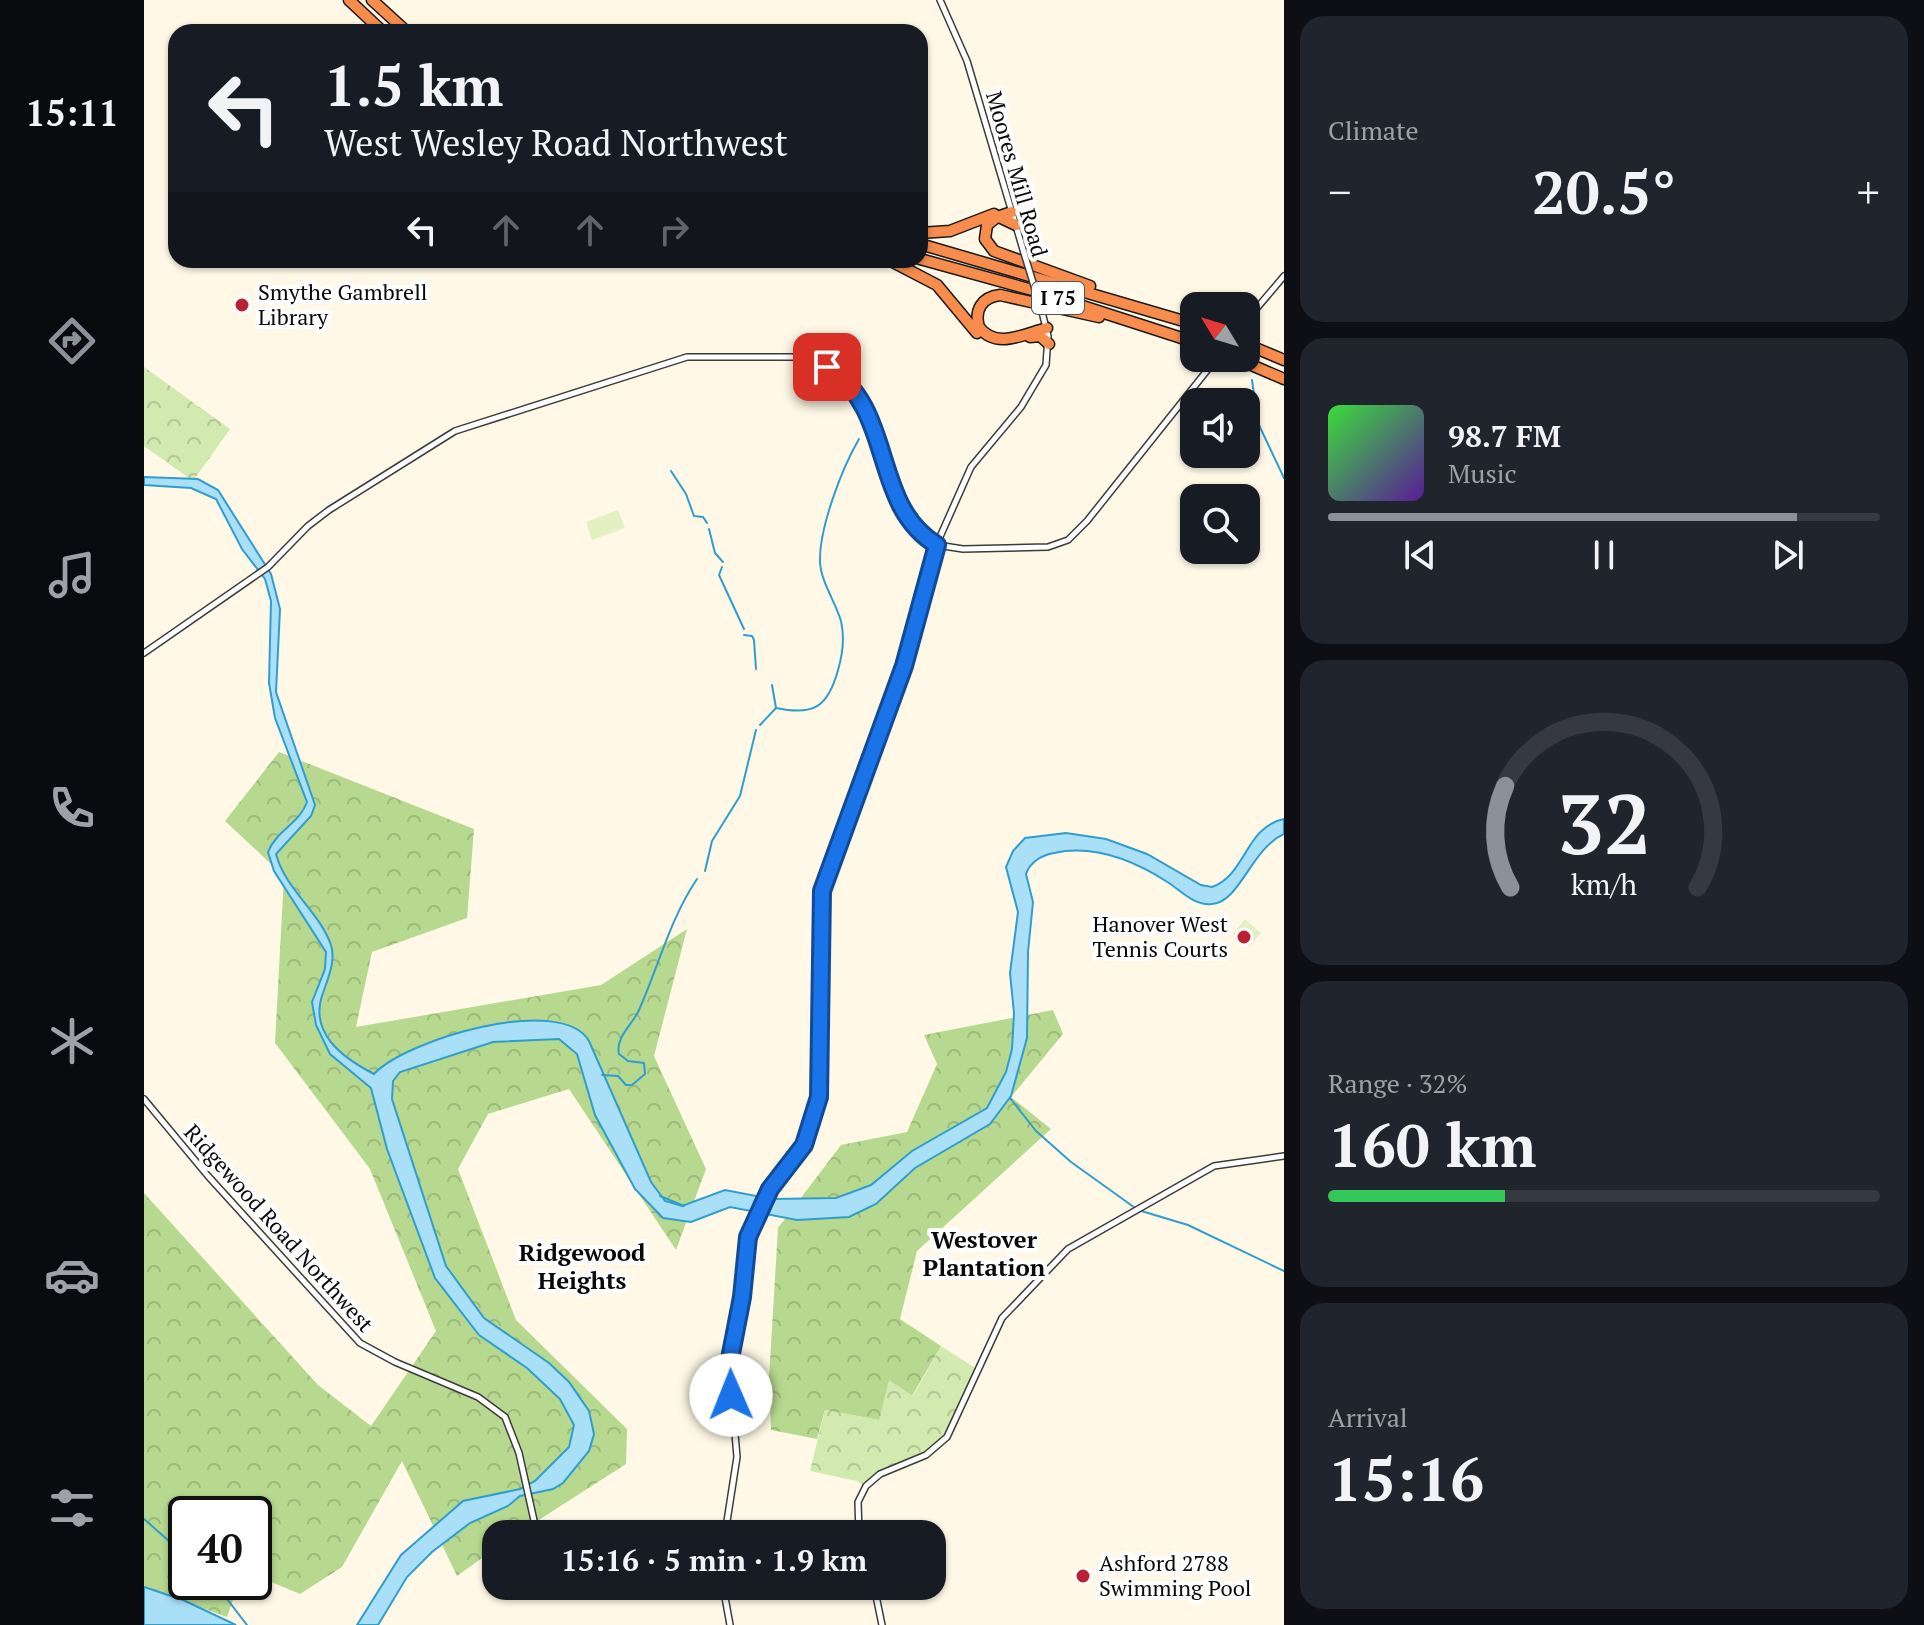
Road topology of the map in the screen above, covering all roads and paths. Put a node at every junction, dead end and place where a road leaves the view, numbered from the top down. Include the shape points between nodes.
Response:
1 (349, 0) edge
2 (372, 0) edge
3 (940, 0) edge
4 (374, 24) edge
5 (398, 24) edge
6 (1011, 210) junction
7 (997, 217) junction
8 (1016, 225) junction
9 (928, 232) edge
10 (928, 246) edge
11 (928, 261) edge
12 (904, 268) edge
13 (1284, 276) edge
14 (1133, 304) junction
15 (1260, 304) edge
16 (1042, 312) junction
17 (1180, 319) edge
18 (1141, 324) junction
19 (1047, 330) junction
20 (1031, 334) junction
21 (1180, 337) edge
22 (1049, 344) junction
23 (1260, 350) edge
24 (1284, 360) edge
25 (1260, 369) edge
26 (1206, 372) edge
27 (1284, 379) edge
28 (937, 545) junction
29 (144, 653) edge
30 (144, 1099) edge
31 (1284, 1156) edge
32 (534, 1520) edge
33 (727, 1520) edge
34 (859, 1520) edge
35 (726, 1600) edge
36 (877, 1600) edge
37 (730, 1625) edge
38 (882, 1625) edge

1 - 4 highway
2 - 5 highway
3 - 6 street, Moores Mill Road via 967,61
6 - 7 highway
6 - 8 street, Moores Mill Road
6 - 9 highway via 950,231
7 - 8 highway
7 - 14 highway via 985,230 994,251
8 - 16 street, Moores Mill Road, bridge
10 - 14 highway, I 75
11 - 18 highway, I 75
12 - 20 highway via 937,285 988,342 1005,344
13 - 15 street
14 - 17 highway, I 75
16 - 19 street, Moores Mill Road
16 - 20 highway via 1040,325
18 - 20 highway via 1000,295 979,307 979,327 992,339
18 - 21 highway, I 75
19 - 20 highway
19 - 22 street, Moores Mill Road
20 - 22 highway
22 - 28 street, Moores Mill Road via 1043,372 971,467
23 - 24 highway
25 - 27 highway
26 - 28 street via 1068,540 1033,548
28 - 29 street via 903,511 864,403 849,382 807,359 703,356 463,427 329,510 276,560
28 - 33 street, Moores Mill Road via 904,666 822,891 822,1076 814,1121 804,1145 770,1189 745,1247 729,1364 737,1457
30 - 32 street, Ridgewood Road Northwest via 360,1343 478,1397 501,1413 513,1431
31 - 34 street via 1214,1166 1068,1249 998,1326 947,1437 926,1455 880,1474 866,1486 858,1502
35 - 37 street
36 - 38 street

